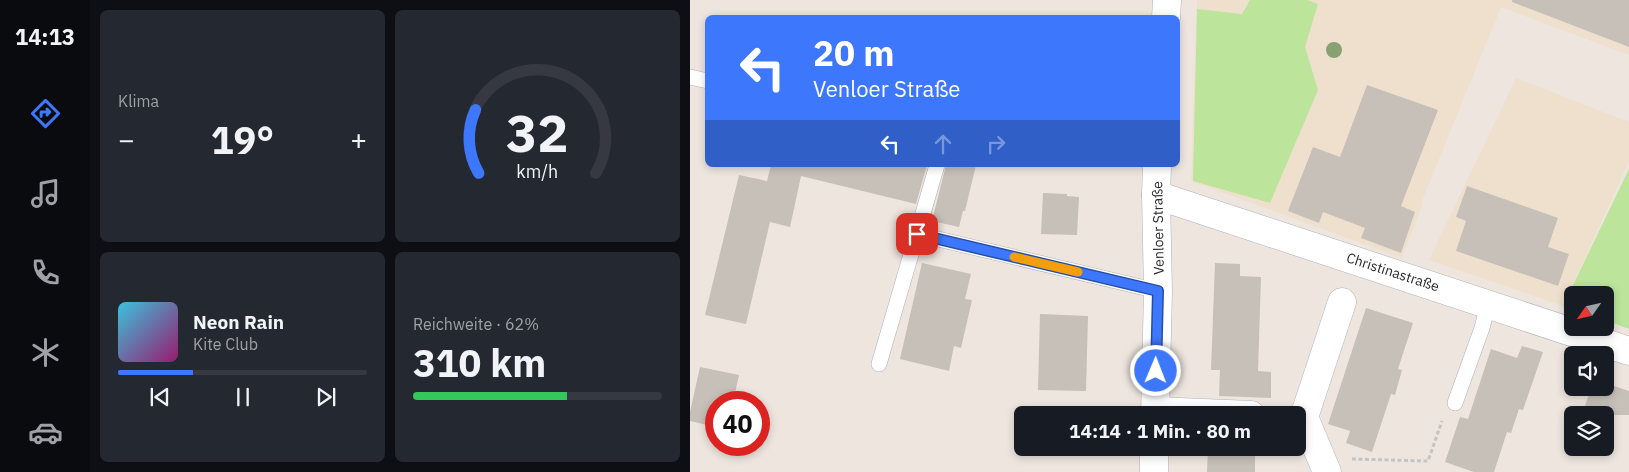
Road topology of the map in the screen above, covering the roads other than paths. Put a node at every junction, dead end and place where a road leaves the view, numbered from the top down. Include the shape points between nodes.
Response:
1 (1167, 0) edge
2 (1166, 15) edge
3 (690, 77) edge
4 (705, 80) edge
5 (937, 167) edge
6 (1158, 167) edge
7 (1156, 195) junction
8 (917, 234) junction
9 (1158, 291) junction
10 (1342, 302) dead end
11 (1488, 304) junction
12 (1629, 351) edge
13 (879, 364) dead end
14 (1455, 403) road end
15 (1155, 406) edge
16 (1305, 406) edge
17 (1306, 427) edge
18 (1154, 456) edge
19 (1325, 467) edge
20 (1154, 472) edge

1 - 2 street
3 - 4 lane
5 - 8 lane
6 - 7 street, Venloer Straße
7 - 9 street, Venloer Straße
7 - 11 street, Christinastraße
8 - 9 lane, Venloer Straße
8 - 13 lane
9 - 15 street, Venloer Straße
10 - 16 street
11 - 12 street, Christinastraße
11 - 14 lane
17 - 19 street
18 - 20 street

